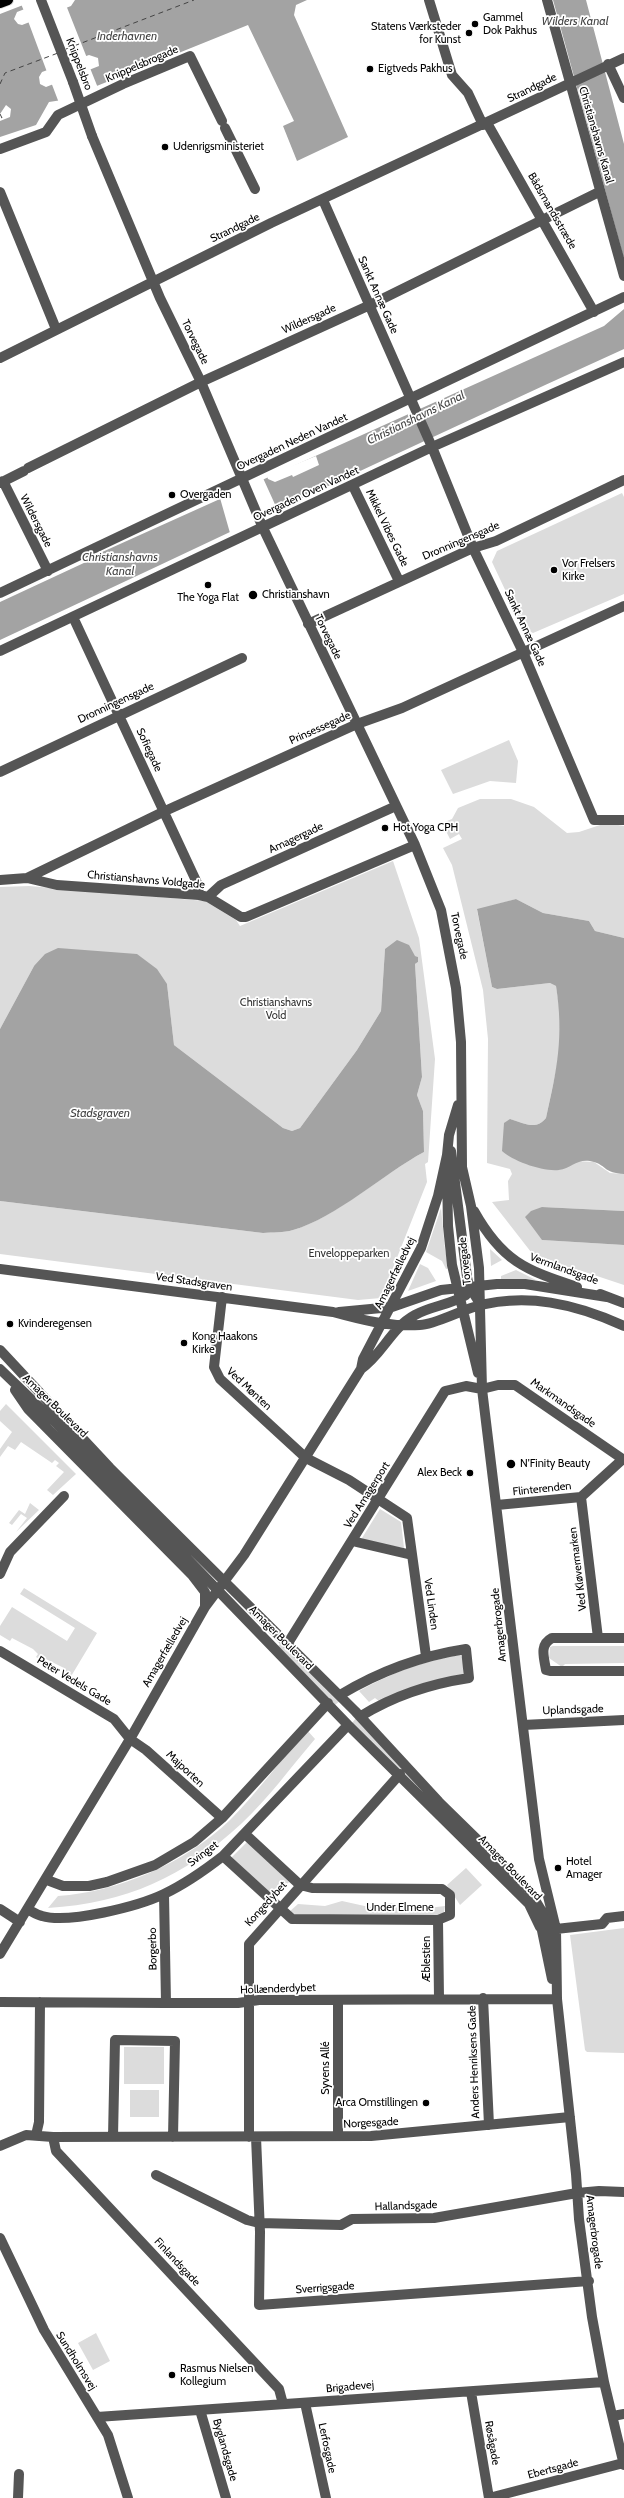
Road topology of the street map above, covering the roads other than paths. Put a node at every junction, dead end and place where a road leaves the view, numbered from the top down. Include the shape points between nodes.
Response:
1 (8, 0) edge
2 (42, 0) edge
3 (429, 0) edge
4 (547, 0) edge
5 (0, 2) edge
6 (624, 58) edge
7 (608, 64) junction
8 (569, 83) junction
9 (624, 98) edge
10 (485, 124) junction
11 (92, 136) joint
12 (0, 149) edge
13 (255, 190) dead end
14 (0, 192) edge
15 (599, 192) junction
16 (323, 200) junction
17 (543, 219) junction
18 (624, 276) edge
19 (154, 282) junction
20 (624, 297) edge
21 (370, 305) junction
22 (594, 312) junction
23 (56, 329) junction
24 (0, 358) edge
25 (624, 362) edge
26 (201, 382) junction
27 (411, 399) junction
28 (432, 447) junction
29 (244, 480) junction
30 (624, 480) edge
31 (2, 482) edge
32 (353, 486) junction
33 (262, 525) junction
34 (473, 548) junction
35 (48, 571) junction
36 (399, 581) junction
37 (0, 593) edge
38 (624, 606) edge
39 (73, 617) junction
40 (308, 624) junction
41 (0, 651) edge
42 (524, 652) junction
43 (242, 658) dead end
44 (119, 715) junction
45 (357, 724) junction
46 (0, 772) edge
47 (396, 806) junction
48 (165, 811) junction
49 (624, 820) edge
50 (415, 845) junction
51 (27, 878) junction
52 (0, 880) edge
53 (204, 896) junction
54 (461, 1096) junction
55 (449, 1135) junction
56 (447, 1156) junction
57 (471, 1206) junction
58 (0, 1269) edge
59 (458, 1287) junction
60 (477, 1289) junction
61 (607, 1296) junction
62 (222, 1297) junction
63 (461, 1298) junction
64 (624, 1303) edge
65 (481, 1305) junction
66 (392, 1306) junction
67 (464, 1310) junction
68 (333, 1312) junction
69 (383, 1324) junction
70 (400, 1325) junction
71 (624, 1326) edge
72 (0, 1350) edge
73 (361, 1369) junction
74 (2, 1371) edge
75 (482, 1389) junction
76 (306, 1458) junction
77 (623, 1459) edge
78 (64, 1496) dead end
79 (582, 1497) junction
80 (378, 1501) junction
81 (497, 1505) junction
82 (352, 1541) junction
83 (412, 1555) junction
84 (0, 1574) edge
85 (221, 1586) junction
86 (205, 1607) junction
87 (598, 1638) junction
88 (624, 1638) edge
89 (288, 1643) junction
90 (0, 1651) edge
91 (426, 1656) junction
92 (624, 1671) edge
93 (340, 1695) junction
94 (328, 1703) junction
95 (361, 1716) junction
96 (624, 1720) edge
97 (348, 1725) junction
98 (523, 1725) junction
99 (130, 1739) junction
100 (400, 1774) junction
101 (222, 1818) junction
102 (245, 1834) junction
103 (223, 1856) junction
104 (539, 1859) junction
105 (46, 1880) junction
106 (300, 1885) junction
107 (164, 1894) junction
108 (539, 1904) junction
109 (278, 1908) junction
110 (0, 1909) edge
111 (28, 1910) junction
112 (624, 1916) edge
113 (438, 1920) junction
114 (20, 1922) junction
115 (540, 1927) junction
116 (556, 1929) junction
117 (0, 1954) edge
118 (439, 1998) junction
119 (483, 1998) junction
120 (557, 1999) junction
121 (338, 2000) junction
122 (248, 2001) junction
123 (0, 2002) edge
124 (40, 2002) junction
125 (166, 2004) junction
126 (570, 2117) junction
127 (489, 2124) junction
128 (36, 2134) junction
129 (338, 2136) junction
130 (53, 2137) junction
131 (113, 2137) junction
132 (173, 2137) junction
133 (252, 2137) junction
134 (0, 2146) edge
135 (156, 2175) dead end
136 (624, 2192) edge
137 (578, 2194) junction
138 (259, 2223) junction
139 (0, 2238) edge
140 (589, 2281) junction
141 (604, 2382) junction
142 (470, 2392) junction
143 (305, 2403) junction
144 (283, 2404) junction
145 (200, 2410) junction
146 (624, 2414) edge
147 (613, 2416) junction
148 (97, 2417) junction
149 (624, 2464) edge
150 (19, 2474) dead end
151 (18, 2498) edge
152 (128, 2498) edge
153 (226, 2498) edge
154 (326, 2498) edge
155 (489, 2498) edge

1 - 5 main road
2 - 11 street, Knippelsbro, bridge
3 - 10 street via 452,75 468,93
4 - 8 street, Christianshavns Kanal
6 - 7 street
7 - 8 street, Strandgade
7 - 9 street
8 - 10 street, Strandgade
8 - 15 street, Christianshavns Kanal
10 - 16 street, Strandgade
10 - 17 street, Bådsmandsstræde
11 - 19 street, Torvegade
12 - 13 street, Knippelsbrogade via 46,132 58,115 190,56
14 - 23 street
15 - 17 street, Wildersgade
15 - 18 street, Christianshavns Kanal
16 - 19 street, Strandgade
16 - 21 street, Sankt Annæ Gade
17 - 21 street, Wildersgade
17 - 22 street, Bådsmandsstræde
19 - 23 street, Strandgade
19 - 26 street, Torvegade
20 - 22 street
21 - 26 street, Wildersgade
21 - 27 street, Sankt Annæ Gade
22 - 27 street, Overgaden Neden Vandet
23 - 24 street, Strandgade
25 - 28 street, Overgaden Oven Vandet
26 - 29 street, Torvegade
26 - 31 street, Wildersgade
27 - 28 street, Sankt Annæ Gade
27 - 29 street, Overgaden Neden Vandet
28 - 32 street, Overgaden Oven Vandet
28 - 34 street, Sankt Annæ Gade
29 - 33 street, Torvegade
29 - 35 street, Overgaden Neden Vandet
30 - 34 street, Dronningensgade via 496,541
31 - 35 street, Wildersgade
32 - 33 street, Overgaden Oven Vandet
32 - 36 street, Mikkel Vibes Gade
33 - 39 street, Overgaden Oven Vandet
33 - 40 street, Torvegade
34 - 36 street, Dronningensgade
34 - 42 street, Sankt Annæ Gade
35 - 37 street, Overgaden Neden Vandet
36 - 40 street, Dronningensgade
38 - 42 street, Prinsessegade
39 - 41 street, Overgaden Oven Vandet
39 - 44 street, Sofiegade
40 - 45 street, Torvegade
42 - 45 street, Prinsessegade via 402,708
42 - 49 street, Sankt Annæ Gade via 594,820
43 - 44 street, Dronningensgade
44 - 46 street, Dronningensgade
44 - 48 street, Sofiegade
45 - 47 street, Torvegade
45 - 48 street, Prinsessegade
47 - 50 street, Torvegade
47 - 53 street, Amagergade via 221,885
48 - 51 street, Prinsessegade
48 - 53 street, Sofiegade
50 - 53 street, Christianshavns Voldgade via 246,917 241,917
50 - 54 street, Torvegade via 441,910 447,935 462,1042
51 - 52 street, Christianshavns Voldgade
51 - 53 street, Christianshavns Voldgade via 57,885
54 - 55 street, Torvegade
54 - 57 street, Torvegade via 463,1175
55 - 56 street, Amagerfælledvej
55 - 60 street
56 - 59 street, Torvegade via 448,1226 452,1265
56 - 66 street, Amagerfælledvej via 421,1248
57 - 60 street, Torvegade
57 - 61 street, Vermlandsgade via 485,1231 518,1264 540,1275
58 - 62 street, Ved Stadsgraven
59 - 60 street, Vermlandsgade
59 - 63 street, Torvegade
59 - 66 street, Vermlandsgade
60 - 61 street, Vermlandsgade via 525,1284
60 - 63 street, Amagerfælledvej
60 - 65 street
60 - 67 street
61 - 64 street, Vermlandsgade
62 - 68 street, Ved Stadsgraven
62 - 76 street, Ved Mønten via 215,1373
63 - 67 street, Torvegade
63 - 70 street, Amagerfælledvej via 415,1315
65 - 67 street
65 - 71 street via 517,1299 542,1300 565,1304
65 - 75 street, Amagerbrogade
66 - 68 street, Vermlandsgade
66 - 69 street, Amagerfælledvej
67 - 70 street, Ved Stadsgraven via 422,1325
67 - 75 street, Amagerbrogade
68 - 69 street, Ved Stadsgraven
69 - 70 street, Ved Stadsgraven
69 - 73 street, Amagerfælledvej via 363,1359
70 - 73 street, Amagerfælledvej via 370,1363
72 - 85 street, Amager Boulevard
73 - 76 street, Amagerfælledvej
74 - 85 street, Amager Boulevard
74 - 86 street via 28,1409 198,1581 205,1592
75 - 77 street, Markmandsgade via 514,1385
75 - 80 street, Ved Amagerport via 466,1386 445,1391
75 - 81 street, Amagerbrogade
76 - 80 street, Ved Linden via 349,1480
76 - 85 street, Amagerfælledvej via 244,1555
77 - 79 street, Flinterenden
78 - 84 street via 10,1552
79 - 81 street, Flinterenden
79 - 87 street, Ved Kløvermarken
80 - 82 street, Ved Amagerport
80 - 83 street, Ved Linden via 406,1518
81 - 98 street, Amagerbrogade
82 - 83 street
82 - 89 street, Ved Amagerport
83 - 91 street, Ved Linden
85 - 86 street, Amagerfælledvej
85 - 89 street, Amager Boulevard
85 - 94 street, Amager Boulevard
86 - 99 street, Amagerfælledvej
87 - 88 street
87 - 92 street via 552,1638 545,1642 543,1648 546,1670
89 - 93 street, Amager Boulevard
90 - 99 street, Peter Vedels Gade via 114,1719
91 - 93 street via 382,1672
91 - 95 street via 466,1649 469,1678 416,1689
93 - 95 street, Amager Boulevard
94 - 97 street, Amager Boulevard
94 - 101 street, Svinget
95 - 108 street, Amager Boulevard via 439,1802 529,1890
96 - 98 street, Uplandsgade
97 - 100 street, Amager Boulevard
97 - 102 street, Svinget
98 - 104 street, Amagerbrogade
99 - 101 street, Majporten via 146,1750
99 - 105 street, Amagerfælledvej
100 - 106 street, Kongedybet
100 - 115 street, Amager Boulevard via 529,1904
101 - 105 street, Svinget via 194,1842 155,1865 133,1874 89,1886 63,1886
102 - 103 street, Svinget
102 - 106 street
103 - 107 street, Svinget via 202,1872
103 - 109 street, Under Elmene
104 - 108 street, Amagerbrogade
104 - 116 street, Amagerbrogade
105 - 111 street, Amagerfælledvej
106 - 109 street, Kongedybet
106 - 113 street, Under Elmene via 312,1888 442,1889 450,1895 450,1914
107 - 111 street, Svinget via 121,1909 85,1916 48,1918
107 - 125 street, Borgerbo
108 - 115 street, Amagerbrogade
108 - 120 street via 549,1935
109 - 113 street, Under Elmene via 292,1919
109 - 122 street, Kongedybet via 249,1944
110 - 114 street
111 - 114 street, Amagerfælledvej
112 - 116 street via 607,1918 602,1924
113 - 118 street, Æblestien
114 - 117 street, Amagerfælledvej
115 - 120 street, Amagerbrogade
116 - 120 street, Amagerbrogade
118 - 119 street, Hollænderdybet
118 - 121 street, Hollænderdybet
119 - 120 street, Hollænderdybet
119 - 127 street, Anders Henriksens Gade
120 - 126 street, Amagerbrogade
121 - 122 street, Hollænderdybet
121 - 129 street, Syvens Allé
122 - 125 street, Hollænderdybet
122 - 133 street, Kongedybet
123 - 124 street, Hollænderdybet
124 - 125 street, Hollænderdybet
124 - 128 street via 39,2122
126 - 127 street, Norgesgade
126 - 137 street, Amagerbrogade
127 - 129 street, Norgesgade via 371,2136
128 - 130 street, Norgesgade
128 - 134 street, Norgesgade via 17,2138
129 - 133 street, Norgesgade
130 - 131 street, Norgesgade
130 - 144 street, Finlandsgade via 56,2151 279,2389
131 - 132 street, Norgesgade
131 - 132 street via 115,2040 175,2041
132 - 133 street, Norgesgade
133 - 138 street, Kongedybet
135 - 138 street via 247,2220
136 - 137 street, Hallandsgade via 599,2191
137 - 138 street, Hallandsgade via 434,2218 352,2219 341,2225
137 - 140 street, Amagerbrogade
138 - 140 street, Sverrigsgade via 258,2305
139 - 148 street, Sundholmsvej via 44,2330
140 - 141 street, Amagerbrogade via 592,2317
141 - 142 street, Brigadevej
141 - 147 street, Amagerbrogade
142 - 143 street, Brigadevej
142 - 155 street, Røsågade
143 - 144 street, Brigadevej
143 - 154 street, Lerfosgade
144 - 145 street, Brigadevej
145 - 148 street, Brigadevej
145 - 153 street, Byglandsgade
146 - 147 street
147 - 149 street, Amagerbrogade
148 - 152 street, Sundholmsvej via 108,2435
149 - 155 street, Ebertsgade
150 - 151 street

